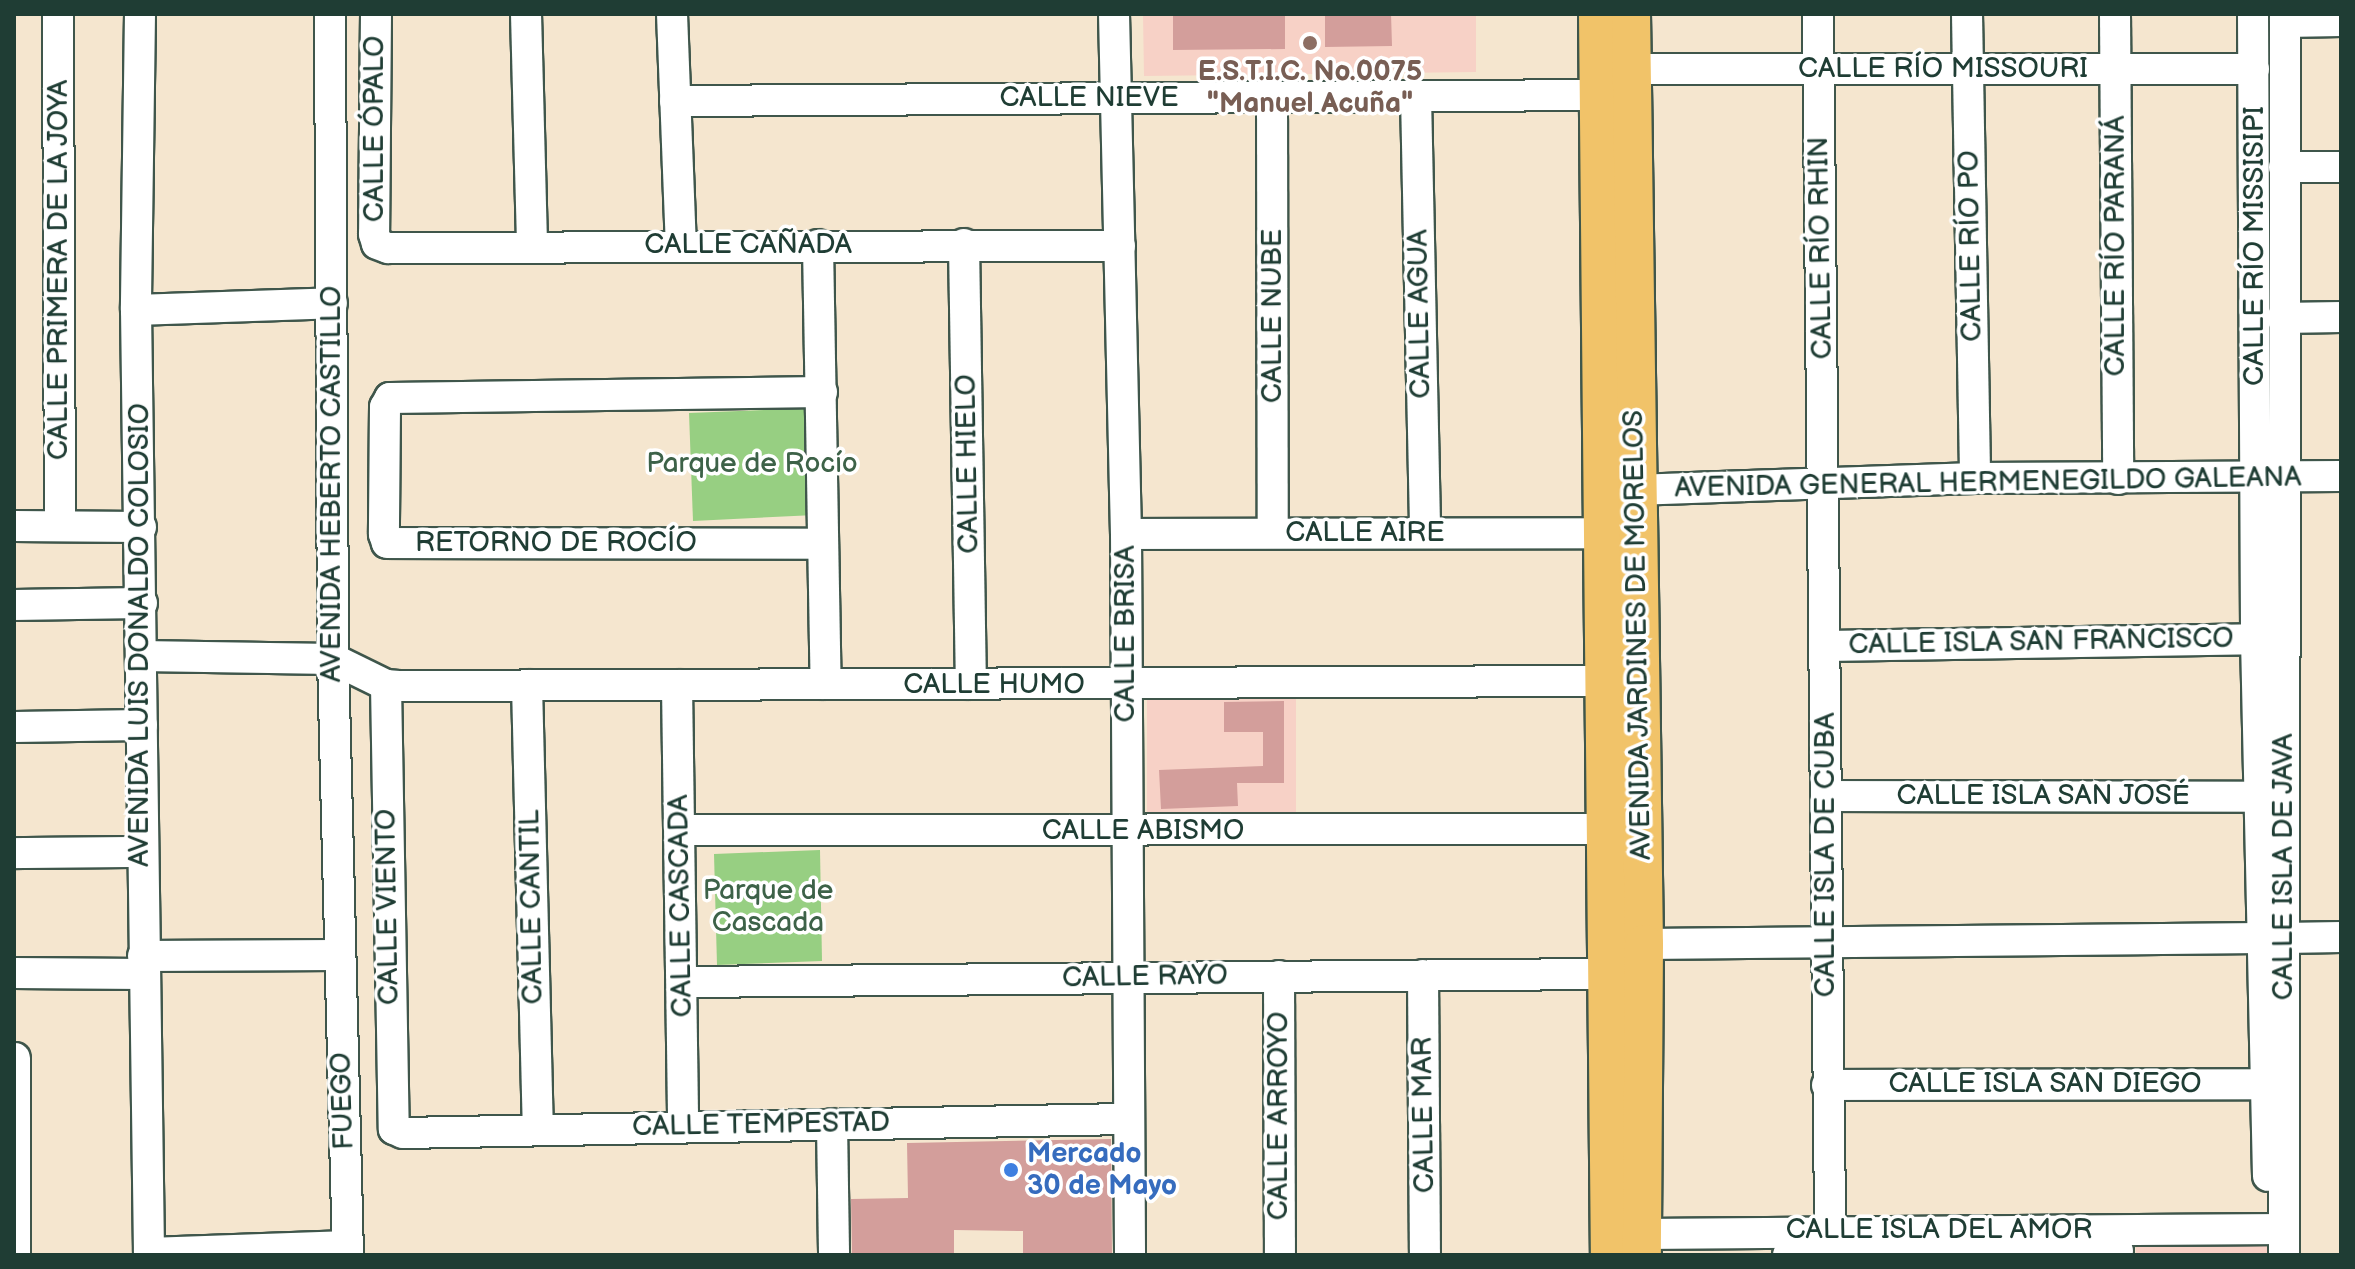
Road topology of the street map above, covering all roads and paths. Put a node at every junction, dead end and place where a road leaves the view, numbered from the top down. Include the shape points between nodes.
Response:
1 (58, 14) edge
2 (140, 14) edge
3 (330, 14) edge
4 (376, 14) edge
5 (526, 14) edge
6 (672, 14) edge
7 (1114, 14) edge
8 (1598, 14) edge
9 (1631, 14) edge
10 (1818, 14) edge
11 (1967, 14) edge
12 (2115, 14) edge
13 (2253, 14) edge
14 (2285, 18) edge
15 (2341, 21) edge
16 (2115, 67) junction
17 (1631, 69) junction
18 (2254, 69) junction
19 (1819, 71) junction
20 (1968, 71) junction
21 (1599, 95) junction
22 (1416, 96) junction
23 (1116, 98) junction
24 (1272, 99) junction
25 (675, 101) junction
26 (2284, 167) junction
27 (2341, 167) edge
28 (2269, 240) junction
29 (377, 244) joint
30 (964, 244) junction
31 (818, 245) junction
32 (532, 246) junction
33 (681, 246) junction
34 (1120, 246) junction
35 (332, 303) junction
36 (136, 310) junction
37 (2341, 317) edge
38 (2282, 318) junction
39 (822, 392) junction
40 (2341, 476) edge
41 (1975, 478) junction
42 (2270, 478) junction
43 (2118, 479) junction
44 (1823, 481) junction
45 (1634, 490) junction
46 (14, 526) edge
47 (60, 526) junction
48 (141, 527) junction
49 (1273, 533) junction
50 (1425, 533) junction
51 (1604, 533) junction
52 (1126, 534) junction
53 (823, 544) junction
54 (142, 603) junction
55 (14, 605) edge
56 (1620, 610) junction
57 (2256, 639) junction
58 (1825, 646) junction
59 (141, 656) junction
60 (333, 659) junction
61 (1603, 681) junction
62 (826, 684) junction
63 (971, 684) junction
64 (386, 685) junction
65 (527, 685) junction
66 (677, 685) junction
67 (1127, 686) junction
68 (142, 725) junction
69 (14, 727) edge
70 (1827, 796) junction
71 (2260, 797) junction
72 (1606, 829) junction
73 (680, 830) junction
74 (1126, 832) junction
75 (141, 852) junction
76 (14, 853) edge
77 (2272, 862) junction
78 (1625, 890) junction
79 (2341, 937) edge
80 (2273, 938) junction
81 (1827, 939) junction
82 (1644, 944) junction
83 (337, 955) junction
84 (143, 965) junction
85 (14, 973) edge
86 (1607, 974) junction
87 (1423, 975) junction
88 (1279, 976) junction
89 (1127, 978) junction
90 (682, 982) junction
91 (15, 1058) edge
92 (2263, 1084) junction
93 (1827, 1085) junction
94 (1128, 1119) junction
95 (832, 1124) junction
96 (683, 1126) junction
97 (394, 1129) joint
98 (538, 1129) junction
99 (2280, 1238) edge
100 (1901, 1242) edge
101 (1642, 1245) edge
102 (1830, 1246) edge
103 (2118, 1247) edge
104 (348, 1251) edge
105 (149, 1254) edge
106 (1975, 1254) edge
107 (15, 1255) edge
108 (834, 1255) edge
109 (1130, 1255) edge
110 (1280, 1255) edge
111 (1425, 1255) edge
112 (1610, 1255) edge
113 (1788, 1255) edge

1 - 47 street, CALLE PRIMERA DE LA JOYA
2 - 36 street, AVENIDA LUIS DONALDO COLOSIO
3 - 35 street, AVENIDA HEBERTO CASTILLO
4 - 29 street, CALLE ÓPALO
5 - 32 street
6 - 25 street
7 - 23 street, CALLE BRISA
8 - 21 main road, AVENIDA JARDINES DE MORELOS
9 - 17 main road, AVENIDA JARDINES DE MORELOS
10 - 19 street, CALLE RÍO RHIN
11 - 20 street, CALLE RÍO PO
12 - 16 street, CALLE RÍO PARANÁ
13 - 18 street, CALLE RÍO MISSISIPI
14 - 15 street
14 - 26 street, CALLE RÍO MISSISIPI
16 - 18 street, CALLE RÍO MISSOURI
16 - 20 street, CALLE RÍO MISSOURI
16 - 43 street, CALLE RÍO PARANÁ
17 - 19 street, CALLE RÍO MISSOURI
17 - 45 main road, AVENIDA JARDINES DE MORELOS
18 - 28 street, CALLE RÍO MISSISIPI
19 - 20 street, CALLE RÍO MISSOURI
19 - 44 street, CALLE RÍO RHIN
20 - 41 street, CALLE RÍO PO
21 - 22 street, CALLE NIEVE
21 - 51 main road, AVENIDA JARDINES DE MORELOS
22 - 24 street, CALLE NIEVE
22 - 50 street, CALLE AGUA
23 - 24 street, CALLE NIEVE
23 - 25 street, CALLE NIEVE
23 - 34 street, CALLE BRISA
24 - 49 street, CALLE NUBE
25 - 33 street
26 - 27 street
26 - 28 street, CALLE RÍO MISSISIPI
28 - 38 street, CALLE RÍO MISSISIPI
28 - 42 street, CALLE RÍO MISSISIPI
29 - 32 street, CALLE CAÑADA
30 - 31 street, CALLE CAÑADA
30 - 34 street, CALLE CAÑADA
30 - 63 street, CALLE HIELO
31 - 33 street, CALLE CAÑADA
31 - 39 street
32 - 33 street, CALLE CAÑADA
34 - 52 street, CALLE BRISA
35 - 36 street
35 - 60 street, AVENIDA HEBERTO CASTILLO
36 - 48 street, AVENIDA LUIS DONALDO COLOSIO
37 - 38 street
38 - 42 street, CALLE RÍO MISSISIPI
39 - 53 street
39 - 53 street, RETORNO DE ROCÍO via 390,398 385,407 384,534 387,543
40 - 42 street, AVENIDA GENERAL HERMENEGILDO GALEANA
41 - 43 street, AVENIDA GENERAL HERMENEGILDO GALEANA
41 - 44 street, AVENIDA GENERAL HERMENEGILDO GALEANA
42 - 43 street, AVENIDA GENERAL HERMENEGILDO GALEANA
42 - 57 street, CALLE ISLA DE JAVA
42 - 77 street, CALLE ISLA DE JAVA
44 - 45 street, AVENIDA GENERAL HERMENEGILDO GALEANA
44 - 58 street, CALLE ISLA DE CUBA
45 - 56 main road, AVENIDA JARDINES DE MORELOS
46 - 47 street
47 - 48 street
48 - 54 street, AVENIDA LUIS DONALDO COLOSIO
49 - 50 street, CALLE AIRE
49 - 52 street, CALLE AIRE
50 - 51 street, CALLE AIRE
51 - 56 main road, AVENIDA JARDINES DE MORELOS
52 - 67 street, CALLE BRISA
53 - 62 street
54 - 55 street
54 - 59 street, AVENIDA LUIS DONALDO COLOSIO
56 - 61 main road, AVENIDA JARDINES DE MORELOS
56 - 78 main road, AVENIDA JARDINES DE MORELOS
57 - 58 street, CALLE ISLA SAN FRANCISCO
57 - 71 street, CALLE ISLA DE JAVA
58 - 70 street, CALLE ISLA DE CUBA
59 - 60 street
59 - 68 street, AVENIDA LUIS DONALDO COLOSIO
60 - 64 street
60 - 83 street, AVENIDA HEBERTO CASTILLO
61 - 67 street, CALLE HUMO
61 - 72 main road, AVENIDA JARDINES DE MORELOS
62 - 63 street, CALLE HUMO
62 - 66 street, CALLE HUMO
63 - 67 street, CALLE HUMO
64 - 65 street, CALLE HUMO
64 - 97 street, CALLE VIENTO
65 - 66 street, CALLE HUMO
65 - 98 street, CALLE CANTIL
66 - 73 street, CALLE CASCADA
67 - 74 street, CALLE BRISA
68 - 69 street
68 - 75 street, AVENIDA LUIS DONALDO COLOSIO
70 - 71 street, CALLE ISLA SAN JOSÉ
70 - 81 street, CALLE ISLA DE CUBA
71 - 77 street, CALLE ISLA DE JAVA
72 - 74 street, CALLE ABISMO
72 - 78 main road, AVENIDA JARDINES DE MORELOS
73 - 74 street, CALLE ABISMO
73 - 90 street, CALLE CASCADA
74 - 89 street, CALLE BRISA
75 - 76 street
75 - 84 street, AVENIDA LUIS DONALDO COLOSIO
77 - 80 street, CALLE ISLA DE JAVA
78 - 82 main road, AVENIDA JARDINES DE MORELOS
78 - 86 main road, AVENIDA JARDINES DE MORELOS
79 - 80 street
80 - 81 street
80 - 92 street, CALLE ISLA DE JAVA
80 - 99 street, CALLE ISLA DE JAVA
81 - 82 street
81 - 93 street, CALLE ISLA DE CUBA
82 - 101 main road, AVENIDA JARDINES DE MORELOS
83 - 84 street
83 - 104 street, FUEGO
84 - 85 street
84 - 105 street, AVENIDA LUIS DONALDO COLOSIO
86 - 87 street, CALLE RAYO
86 - 112 main road, AVENIDA JARDINES DE MORELOS
87 - 88 street, CALLE RAYO
87 - 111 street, CALLE MAR
88 - 89 street, CALLE RAYO
88 - 110 street, CALLE ARROYO
89 - 90 street, CALLE RAYO
89 - 94 street, CALLE BRISA
90 - 96 street, CALLE CASCADA
91 - 107 street
92 - 93 street, CALLE ISLA SAN DIEGO
92 - 99 street, CALLE ISLA DE JAVA
93 - 102 street, CALLE ISLA DE CUBA
94 - 95 street, CALLE TEMPESTAD
94 - 109 street, CALLE BRISA
95 - 96 street, CALLE TEMPESTAD
95 - 108 street
96 - 98 street, CALLE TEMPESTAD
97 - 98 street, CALLE TEMPESTAD
99 - 103 street, CALLE ISLA DEL AMOR
100 - 102 street, CALLE ISLA DEL AMOR
100 - 103 street, CALLE ISLA DEL AMOR via 2103,1228
100 - 106 street, CALLE ISLA DEL AMOR
101 - 102 street, CALLE ISLA DEL AMOR
102 - 113 street, CALLE ISLA DEL AMOR
103 - 106 street, CALLE ISLA DEL AMOR
104 - 105 street

